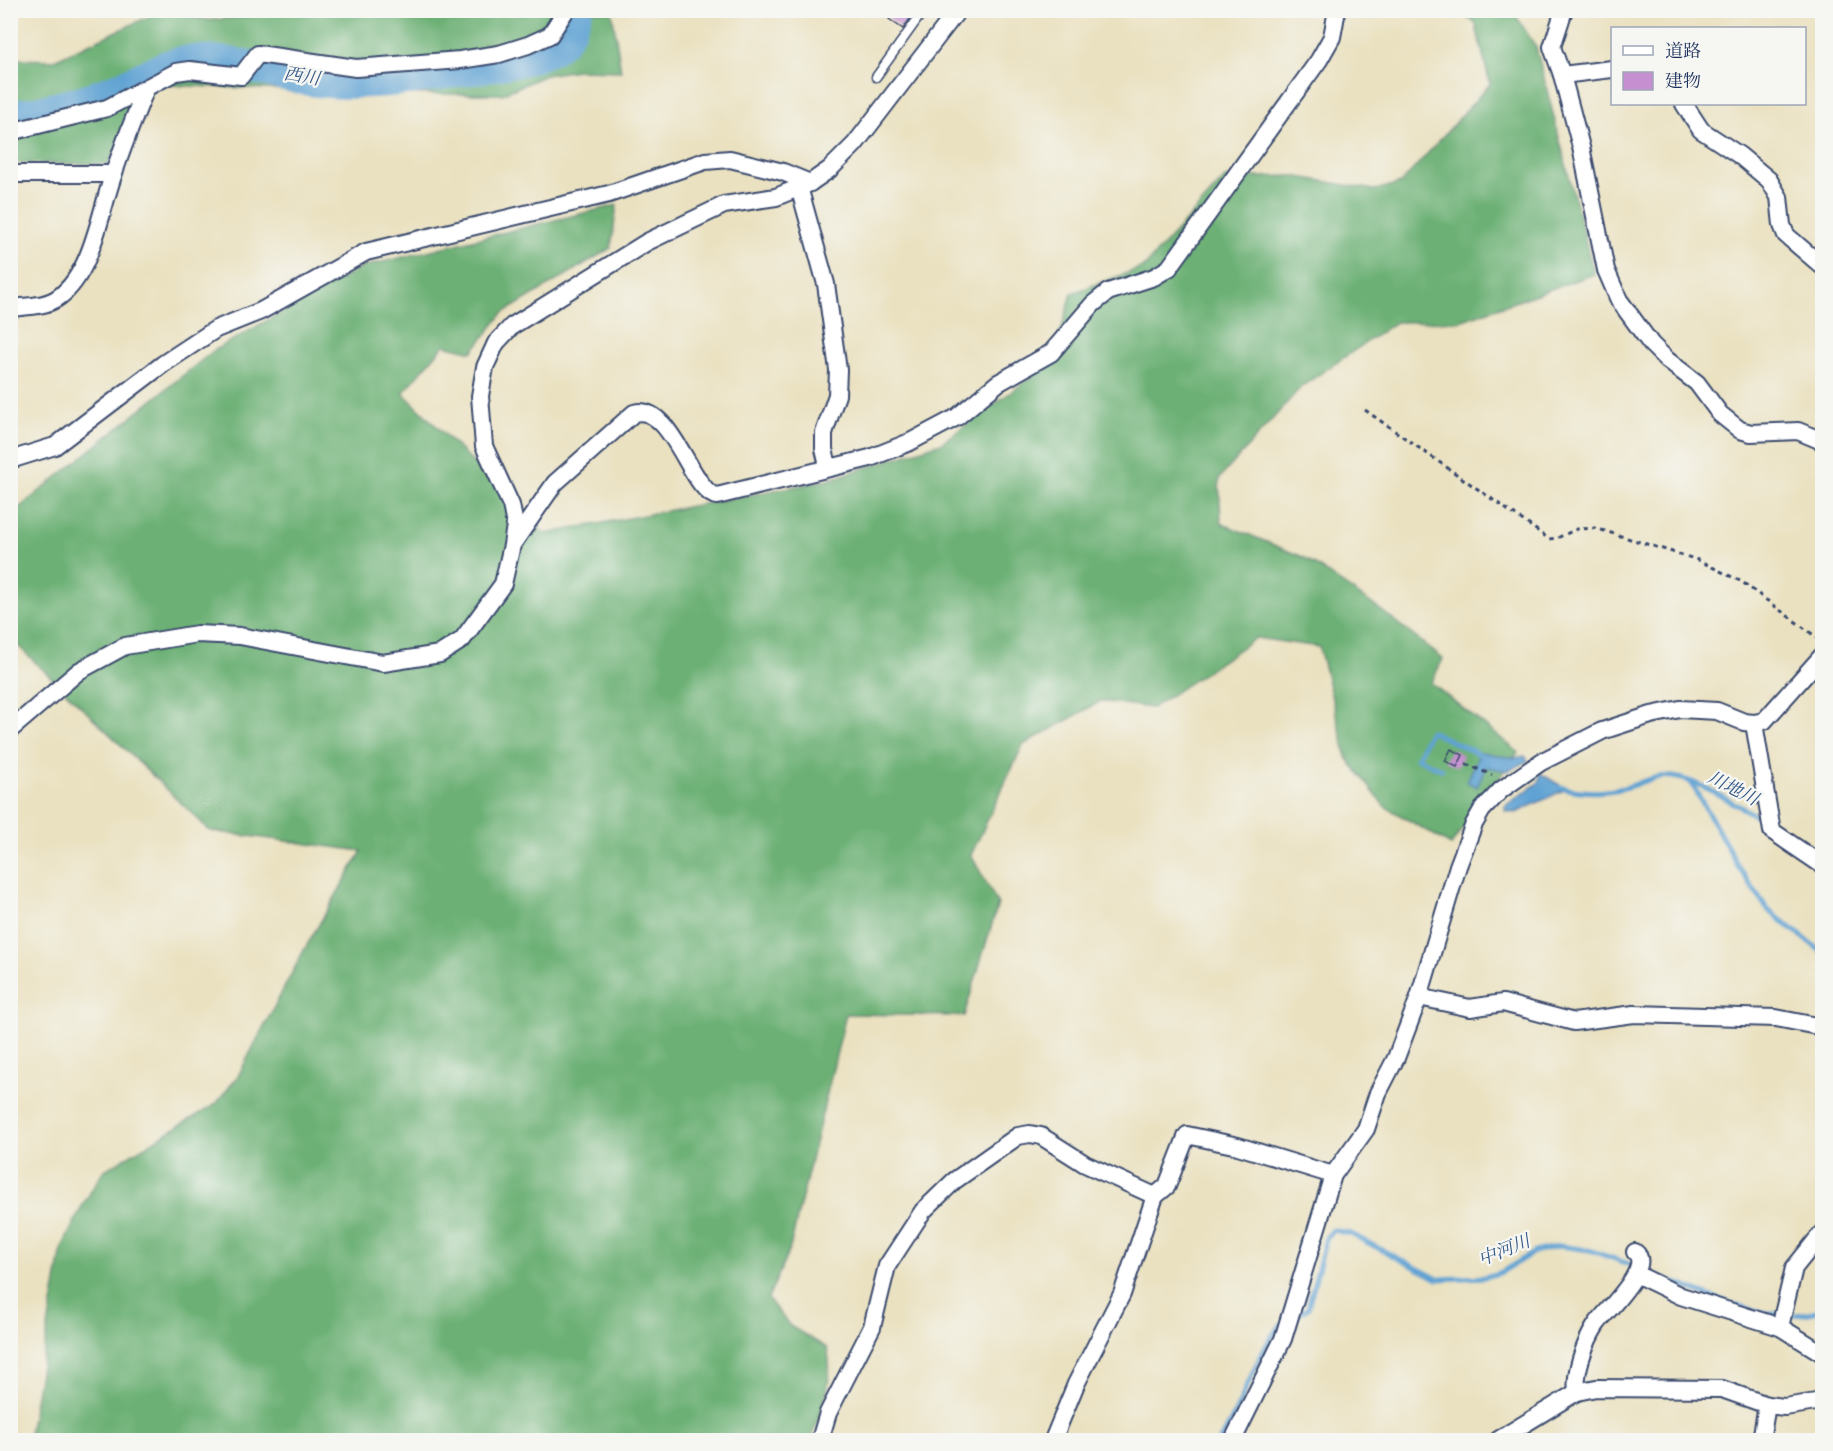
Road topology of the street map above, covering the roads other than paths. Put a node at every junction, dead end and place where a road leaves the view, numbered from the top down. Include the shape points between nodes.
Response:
1 (566, 10) edge
2 (924, 10) edge
3 (958, 10) edge
4 (1337, 10) edge
5 (1564, 10) edge
6 (1611, 69) edge
7 (1562, 75) junction
8 (876, 77) dead end
9 (145, 91) junction
10 (1685, 105) edge
11 (10, 132) edge
12 (10, 174) edge
13 (113, 174) junction
14 (804, 185) junction
15 (1822, 266) edge
16 (10, 308) edge
17 (1822, 441) edge
18 (10, 460) edge
19 (828, 466) junction
20 (512, 545) junction
21 (1822, 656) edge
22 (1754, 723) junction
23 (10, 730) edge
24 (1822, 865) edge
25 (1419, 997) junction
26 (1822, 1028) edge
27 (1333, 1175) junction
28 (1155, 1196) junction
29 (1822, 1233) edge
30 (1782, 1318) junction
31 (1822, 1353) edge
32 (1577, 1392) junction
33 (1822, 1401) edge
34 (1767, 1405) junction
35 (820, 1440) edge
36 (1053, 1440) edge
37 (1233, 1440) edge
38 (1498, 1440) edge
39 (1761, 1440) edge

1 - 9 street via 550,35 499,54 356,68 258,54 241,76 176,72
2 - 8 lane
3 - 14 street via 855,144 830,169
4 - 19 street via 1332,37 1319,60 1169,268 1154,278 1108,292 1051,353 998,383 957,417 870,458
5 - 7 street via 1552,47
6 - 7 street
7 - 17 street via 1606,270 1619,300 1651,344 1697,383 1720,414 1740,430 1798,431
9 - 11 street via 107,108
9 - 13 street
10 - 15 street via 1701,129 1769,180 1779,197 1786,235
12 - 13 street
13 - 16 street via 77,278 57,299
14 - 18 street via 783,171 730,159 705,161 609,194 366,252 261,311 216,329 55,446
14 - 19 street via 826,284 838,370 837,395 824,433
14 - 20 street via 776,197 724,205 647,242 512,326 496,343 485,367 480,396 484,446 511,505 515,525
19 - 20 street via 712,496 680,447 654,416 641,411 555,483
20 - 23 street via 503,584 462,640 440,654 383,663 240,636 197,634 124,646 79,672
21 - 22 street via 1764,721
22 - 24 street via 1772,831
22 - 25 street via 1717,711 1680,709 1651,715 1602,731 1541,762 1501,790 1474,824
25 - 26 street via 1470,1008 1503,1002 1574,1022 1634,1014 1776,1018
25 - 27 street via 1366,1129
27 - 28 street via 1187,1135 1167,1186
27 - 37 street via 1288,1323
28 - 35 street via 1085,1164 1041,1136 1030,1134 1018,1136 954,1181 923,1210 887,1266 872,1327 828,1413
28 - 36 street via 1122,1294 1076,1384
29 - 30 street via 1794,1268
30 - 31 street
30 - 32 street via 1681,1296 1637,1265 1592,1332 1575,1380
32 - 34 street via 1596,1388 1722,1389
32 - 38 street
33 - 34 street via 1785,1407
34 - 39 street

